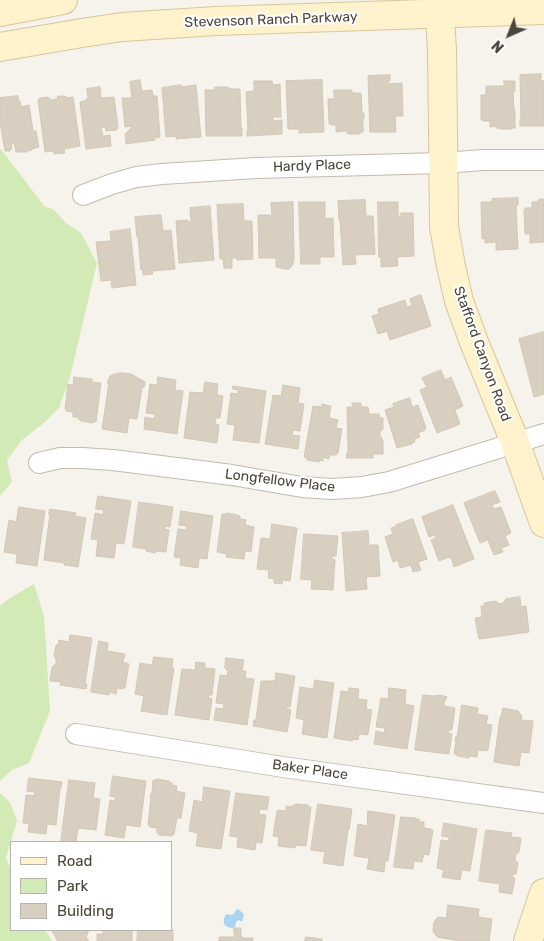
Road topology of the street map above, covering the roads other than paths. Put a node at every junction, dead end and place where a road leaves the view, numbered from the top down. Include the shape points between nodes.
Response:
1 (63, 0) edge
2 (439, 7) edge
3 (544, 10) edge
4 (0, 12) edge
5 (0, 47) edge
6 (544, 160) edge
7 (443, 163) junction
8 (83, 195) dead end
9 (544, 434) edge
10 (515, 442) junction
11 (39, 463) dead end
12 (544, 523) edge
13 (76, 734) dead end
14 (544, 803) edge
15 (544, 894) edge
16 (528, 941) edge

1 - 4 main road
2 - 3 main road, Stevenson Ranch Parkway
2 - 5 main road, Stevenson Ranch Parkway via 132,27
2 - 7 main road, Stafford Canyon Road
6 - 7 street, Hardy Place
7 - 8 street, Hardy Place via 162,174 128,179
7 - 10 main road, Stafford Canyon Road via 444,227 459,301
9 - 10 street, Longfellow Place
10 - 11 street, Longfellow Place via 389,482 332,489 113,460 60,458
10 - 12 main road, Stafford Canyon Road
13 - 14 street, Baker Place via 282,767
15 - 16 main road

